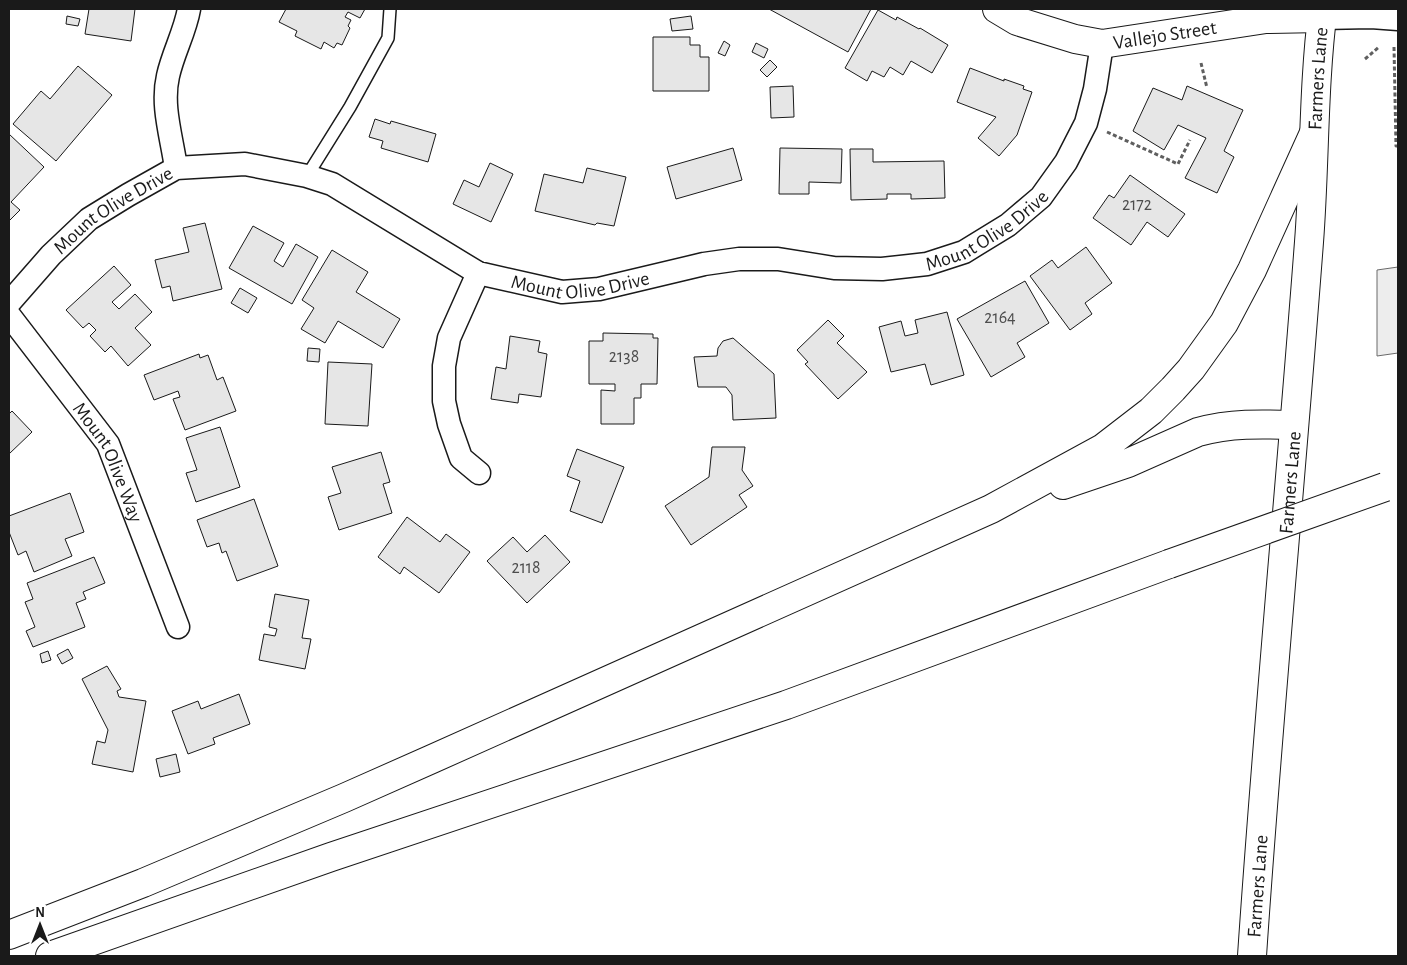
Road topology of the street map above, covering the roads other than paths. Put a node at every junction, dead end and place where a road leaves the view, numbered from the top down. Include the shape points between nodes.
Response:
1 (189, 9) edge
2 (390, 9) edge
3 (997, 9) edge
4 (1322, 13) edge
5 (1398, 19) edge
6 (1102, 44) junction
7 (1314, 133) junction
8 (176, 168) junction
9 (307, 176) junction
10 (478, 273) junction
11 (9, 303) edge
12 (9, 315) edge
13 (1294, 425) junction
14 (479, 474) dead end
15 (1392, 485) edge
16 (991, 509) junction
17 (178, 627) dead end
18 (9, 935) edge
19 (50, 956) edge
20 (1252, 956) edge

1 - 8 street via 168,77 166,116
2 - 9 lane via 388,38
3 - 6 main road, Vallejo Street via 1017,21
4 - 5 street, Vallejo Street
4 - 6 main road, Vallejo Street
4 - 7 main road, Farmers Lane
6 - 10 street, Mount Olive Drive via 1086,122 1066,162 1041,197 1008,225 964,252 927,264 882,269 834,268 778,259 739,259 599,288 562,292
7 - 13 main road, Farmers Lane
7 - 16 main road via 1239,297 1190,369 1151,411 1104,448
8 - 9 street, Mount Olive Drive via 245,164
8 - 11 street, Mount Olive Drive via 89,219 51,255
9 - 10 street, Mount Olive Drive via 332,184
10 - 14 street via 449,338 444,366 444,401 461,458
12 - 17 street, Mount Olive Way via 108,444
13 - 16 main road via 1236,424 1204,431 1128,463
13 - 20 main road, Farmers Lane
15 - 19 main road, bridge via 786,705 341,854
16 - 18 main road via 344,798 143,883

